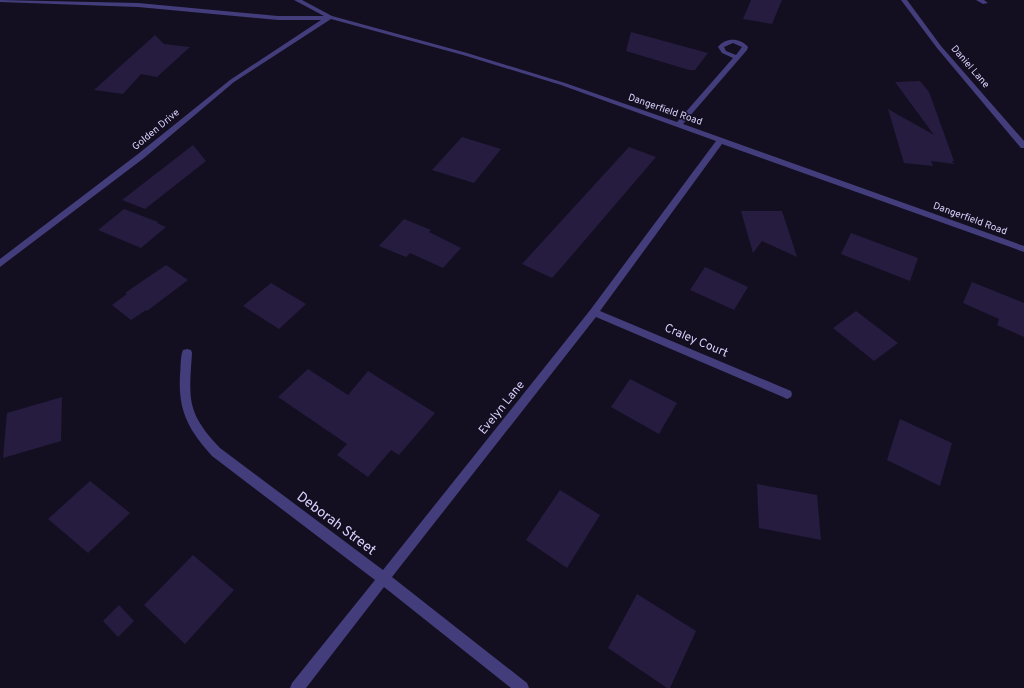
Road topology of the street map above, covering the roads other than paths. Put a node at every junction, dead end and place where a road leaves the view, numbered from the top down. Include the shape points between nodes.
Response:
1 (0, 0) edge
2 (297, 0) edge
3 (904, 0) edge
4 (330, 18) junction
5 (738, 58) dead end
6 (679, 125) junction
7 (721, 140) junction
8 (1024, 146) edge
9 (1024, 249) edge
10 (0, 264) edge
11 (594, 312) junction
12 (187, 353) dead end
13 (787, 394) dead end
14 (383, 578) junction
15 (297, 688) edge
16 (522, 688) edge

1 - 4 street via 131,4 278,18
2 - 4 street, Dangerfield Road
3 - 8 street, Daniel Lane via 939,47
4 - 6 street, Dangerfield Road via 563,84
4 - 10 street, Golden Drive via 232,81 141,156
5 - 6 street
6 - 7 street, Dangerfield Road
7 - 9 street, Dangerfield Road
7 - 11 street, Evelyn Lane
11 - 13 street, Craley Court
11 - 14 street, Evelyn Lane
12 - 14 street, Deborah Street via 185,403 188,416 205,441 216,452
14 - 15 street, Evelyn Lane
14 - 16 street, Deborah Street

